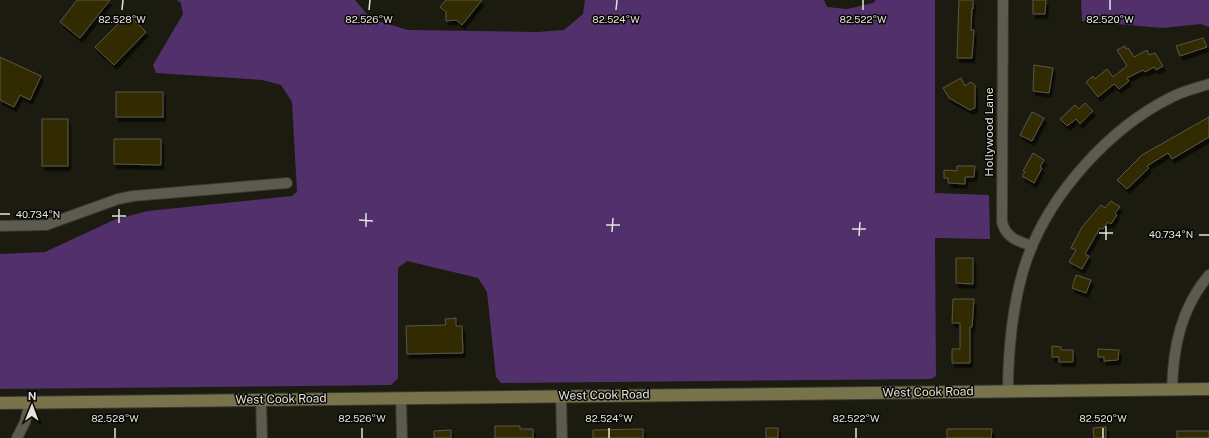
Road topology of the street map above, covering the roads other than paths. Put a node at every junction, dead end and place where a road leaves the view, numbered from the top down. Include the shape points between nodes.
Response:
1 (1003, 0) edge
2 (1209, 84) edge
3 (287, 183) dead end
4 (0, 226) edge
5 (1032, 246) junction
6 (1209, 274) edge
7 (1209, 389) edge
8 (1172, 390) junction
9 (1008, 391) junction
10 (561, 396) junction
11 (401, 398) junction
12 (261, 399) junction
13 (30, 402) junction
14 (0, 403) edge
15 (16, 438) edge
16 (262, 438) edge
17 (402, 438) edge
18 (562, 438) edge

1 - 5 street, Hollywood Lane via 1002,222 1004,231 1009,236
2 - 5 street via 1172,97 1157,106 1125,128 1092,156 1057,200
3 - 4 street via 133,196 46,225
5 - 9 street via 1022,274 1014,316
6 - 8 street via 1192,297 1181,323
7 - 8 main road, West Cook Road
8 - 9 main road, West Cook Road
9 - 10 main road, West Cook Road
10 - 11 main road, West Cook Road
10 - 18 street
11 - 12 main road, West Cook Road
11 - 17 street
12 - 13 main road, West Cook Road
12 - 16 street
13 - 14 main road, West Cook Road
13 - 15 street via 25,422

